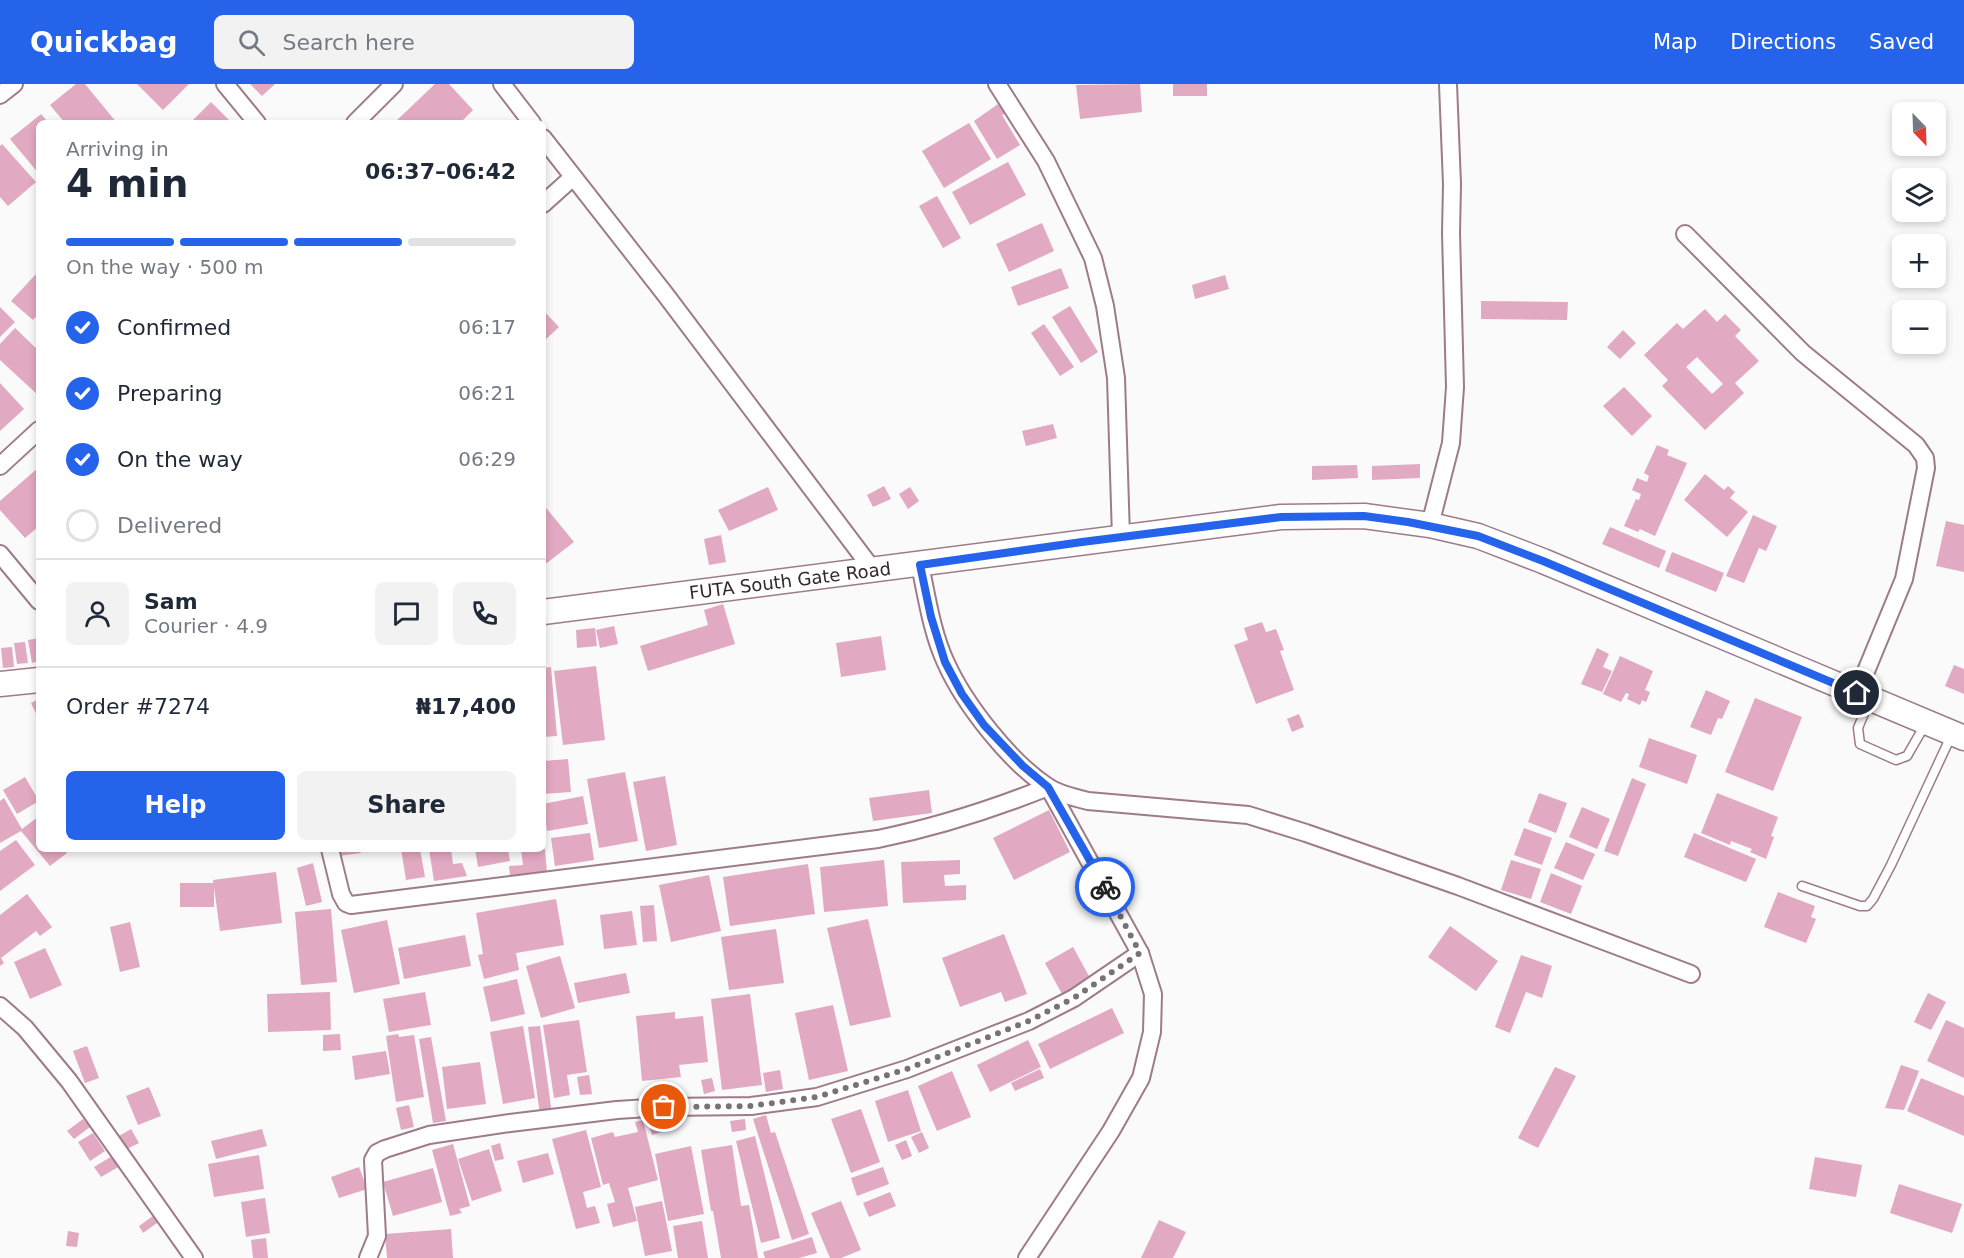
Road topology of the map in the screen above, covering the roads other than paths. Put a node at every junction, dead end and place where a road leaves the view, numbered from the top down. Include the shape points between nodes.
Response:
1 (14, 84) edge
2 (225, 84) edge
3 (394, 84) edge
4 (502, 84) edge
5 (997, 84) edge
6 (1448, 84) edge
7 (0, 95) edge
8 (255, 120) edge
9 (358, 120) edge
10 (530, 120) edge
11 (546, 142) edge
12 (573, 177) junction
13 (546, 201) edge
14 (1685, 234) dead end
15 (36, 433) edge
16 (0, 466) edge
17 (1430, 525) junction
18 (1121, 537) junction
19 (0, 554) edge
20 (920, 565) junction
21 (873, 570) junction
22 (36, 597) edge
23 (546, 612) edge
24 (36, 680) edge
25 (0, 684) edge
26 (1864, 696) junction
27 (1927, 722) junction
28 (1958, 736) edge
29 (1048, 787) junction
30 (331, 852) edge
31 (1802, 886) dead end
32 (1140, 953) junction
33 (1691, 974) dead end
34 (0, 1006) edge
35 (194, 1258) edge
36 (368, 1258) edge
37 (1027, 1258) edge

1 - 7 street
2 - 8 street
3 - 9 street
4 - 10 street
5 - 18 street via 1046,161 1092,258 1105,306 1116,378
6 - 17 street via 1455,387 1451,443
11 - 12 street
12 - 13 street
12 - 21 street
14 - 26 street via 1803,352 1916,446 1925,458 1904,579
15 - 16 street
17 - 18 main road, FUTA South Gate Road via 1364,516 1281,517
17 - 26 main road, FUTA South Gate Road via 1478,536 1543,561
18 - 20 main road, FUTA South Gate Road
19 - 22 street
20 - 21 main road, FUTA South Gate Road
20 - 29 street via 945,662 962,694 984,725
21 - 23 main road, FUTA South Gate Road
24 - 25 main road
26 - 27 main road, FUTA South Gate Road
26 - 27 lane via 1858,728 1860,744 1896,760 1907,756
27 - 28 main road, FUTA South Gate Road
28 - 31 lane via 1867,906
29 - 30 street via 996,807 878,839 351,904 340,894
29 - 32 street
29 - 33 street via 1088,801 1248,815 1458,886
32 - 36 street via 1074,998 1029,1021 907,1069 817,1097 751,1106 617,1110 520,1121 429,1135 385,1149 373,1160 377,1236
32 - 37 street via 1153,994 1152,1032 1141,1078 1111,1131
34 - 35 street via 25,1028 69,1081

